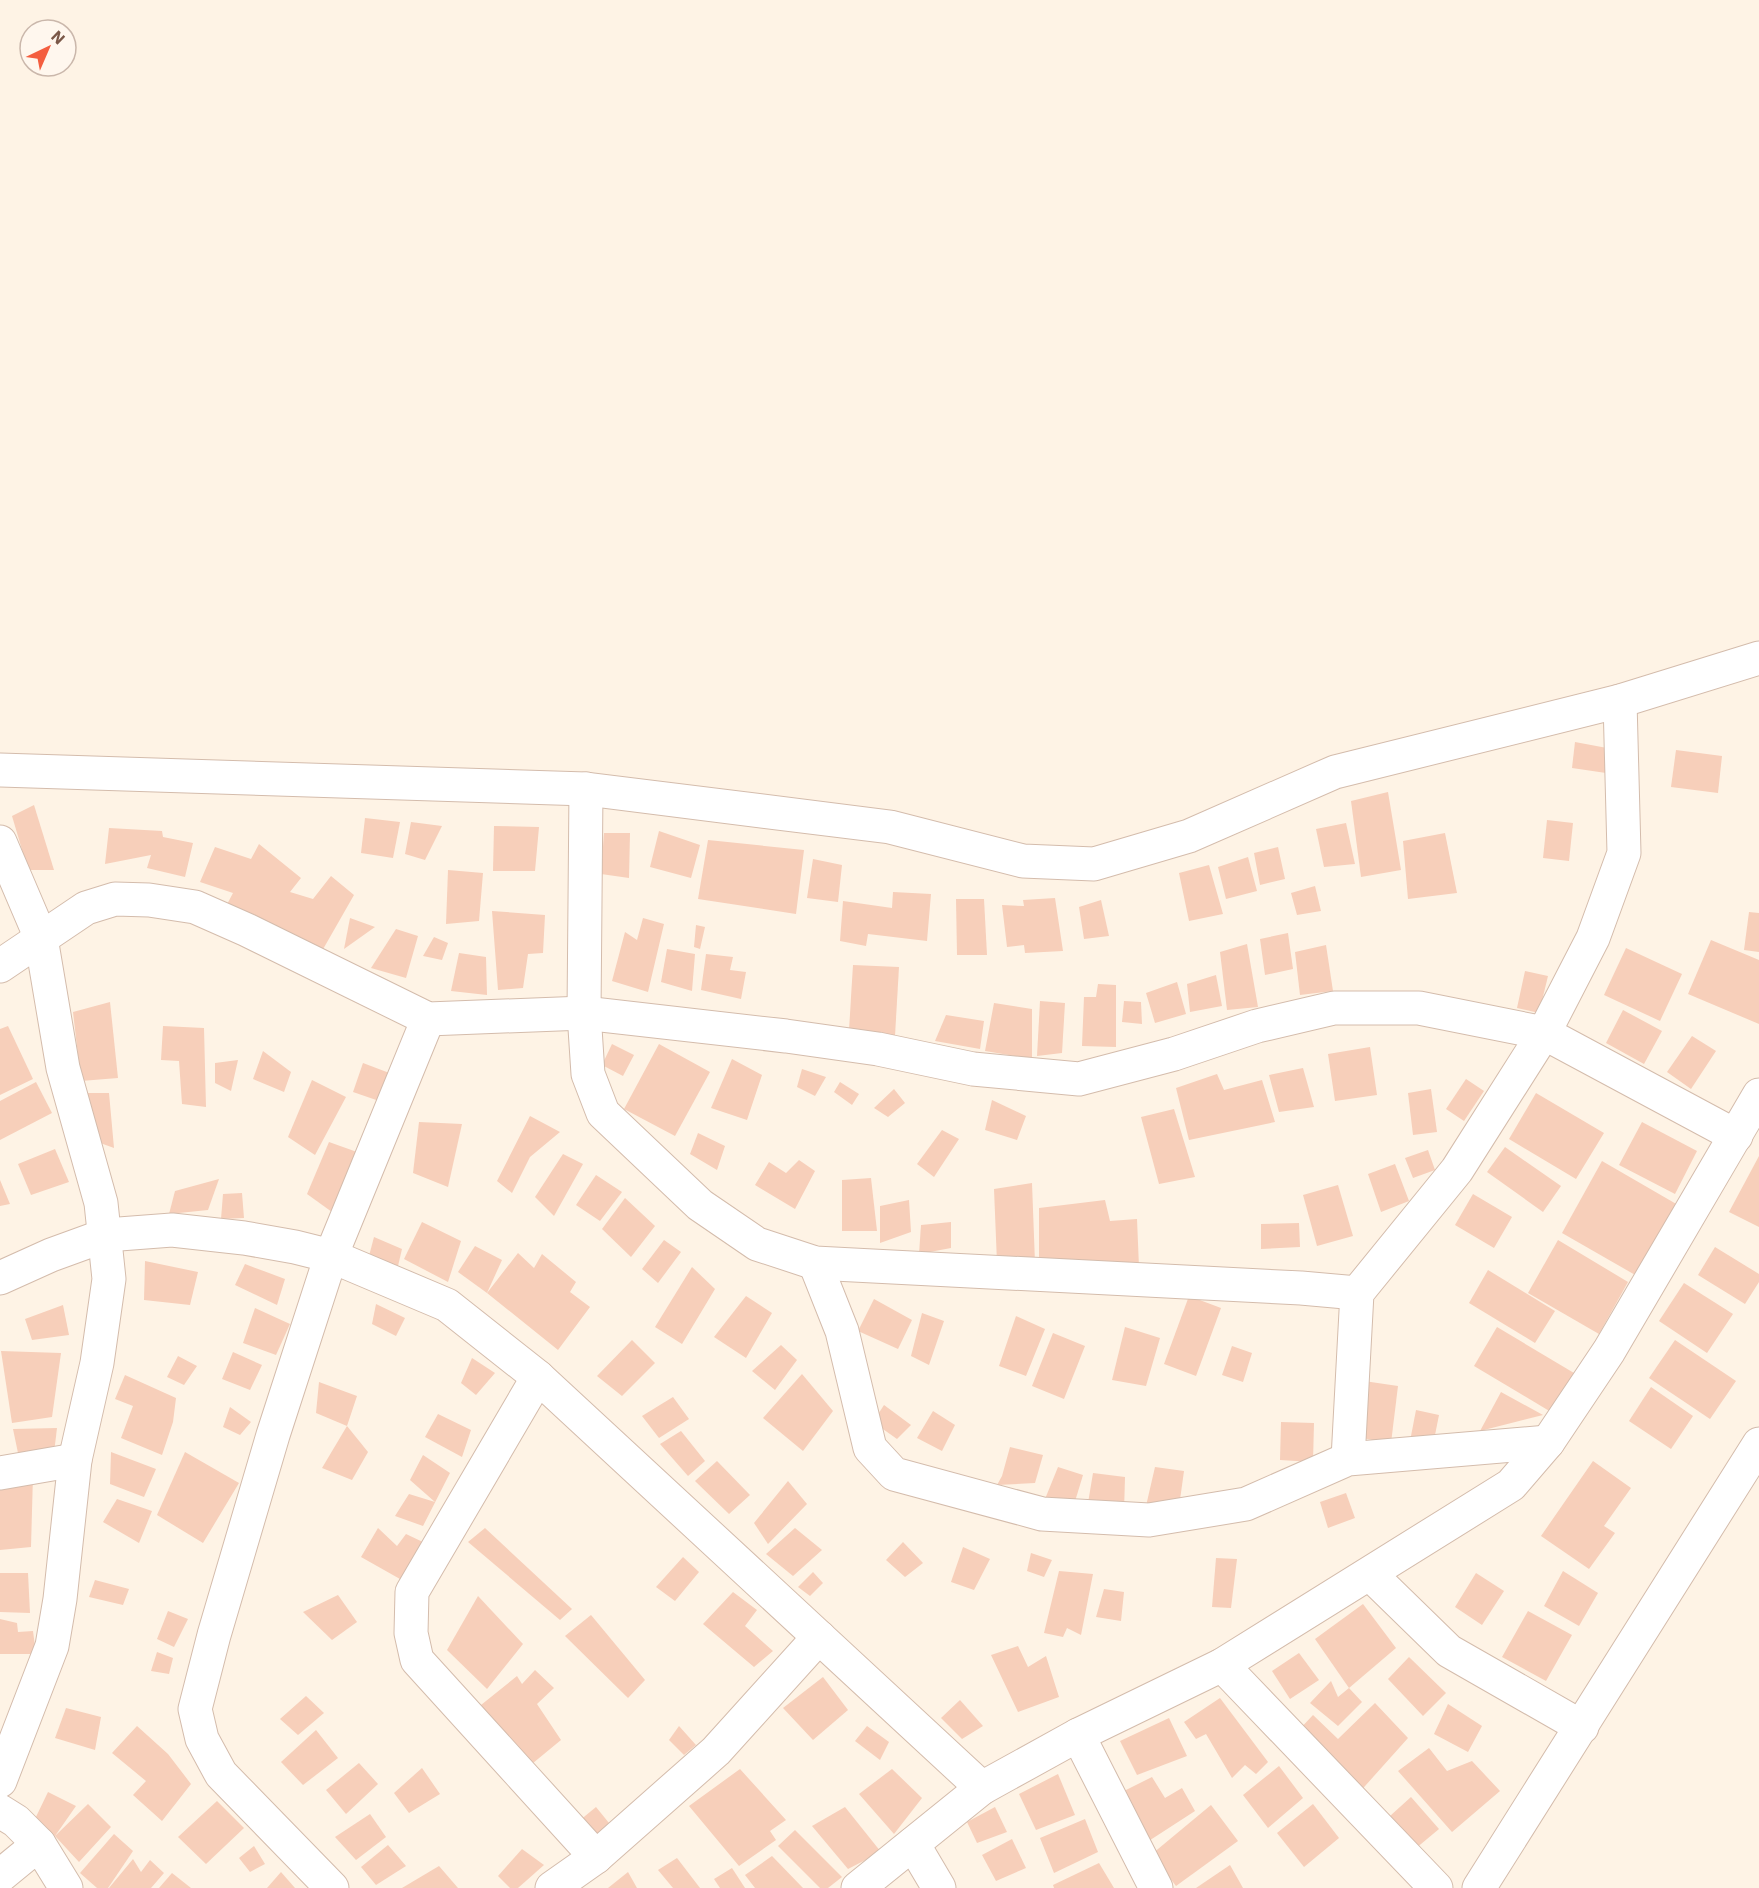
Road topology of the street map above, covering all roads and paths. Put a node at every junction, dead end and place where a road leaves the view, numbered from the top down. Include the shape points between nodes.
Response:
1 (1759, 658) edge
2 (1620, 701) junction
3 (0, 770) edge
4 (586, 789) junction
5 (0, 842) edge
6 (41, 938) junction
7 (0, 966) edge
8 (584, 1013) junction
9 (428, 1019) junction
10 (1544, 1033) junction
11 (1759, 1095) edge
12 (1736, 1136) junction
13 (106, 1235) junction
14 (331, 1256) junction
15 (815, 1263) junction
16 (0, 1278) edge
17 (1357, 1293) junction
18 (538, 1377) junction
19 (1548, 1442) junction
20 (1759, 1444) edge
21 (1348, 1459) junction
22 (75, 1461) junction
23 (0, 1473) edge
24 (1370, 1574) junction
25 (819, 1637) junction
26 (1222, 1665) junction
27 (1582, 1727) junction
28 (1078, 1735) junction
29 (0, 1780) edge
30 (982, 1788) junction
31 (0, 1811) edge
32 (39, 1844) junction
33 (913, 1844) junction
34 (596, 1857) junction
35 (0, 1876) edge
36 (66, 1888) edge
37 (332, 1888) edge
38 (552, 1888) edge
39 (858, 1888) edge
40 (939, 1888) edge
41 (1156, 1888) edge
42 (1436, 1888) edge
43 (1479, 1888) edge

1 - 2 street
2 - 4 street via 1335,772 1189,836 1094,864 1023,861 890,827
2 - 10 street via 1624,853 1593,938
3 - 4 street
4 - 8 street
5 - 6 street
6 - 7 street
6 - 9 street via 86,908 115,899 195,907
6 - 13 street via 63,1068 101,1203
8 - 9 street
8 - 10 street via 878,1049 973,1069 1079,1079 1174,1054 1257,1026 1334,1008 1419,1008
8 - 15 street via 588,1074 603,1113 700,1205 757,1244
9 - 14 street
10 - 12 street
10 - 17 street via 1457,1170
11 - 12 street
12 - 19 street via 1609,1351
13 - 14 street via 172,1230 295,1246
13 - 16 street
13 - 22 street via 109,1279 97,1363
14 - 18 street via 447,1305
14 - 37 street via 273,1436 195,1709 202,1739 220,1774
15 - 17 street
15 - 21 street via 842,1331 870,1448 894,1474 1042,1514 1149,1520 1246,1504
17 - 21 street
18 - 25 street
18 - 34 street via 412,1592 411,1634 417,1660
19 - 21 street
19 - 24 street via 1511,1485
20 - 27 street
22 - 23 street
22 - 29 street via 52,1646
24 - 26 street
24 - 27 street via 1449,1651
25 - 30 street
25 - 34 street via 716,1751
26 - 28 street
26 - 42 street
27 - 43 street
28 - 30 street
28 - 41 street
30 - 33 street
31 - 32 street
32 - 35 street
32 - 36 street
33 - 39 street
33 - 40 street
34 - 38 street

